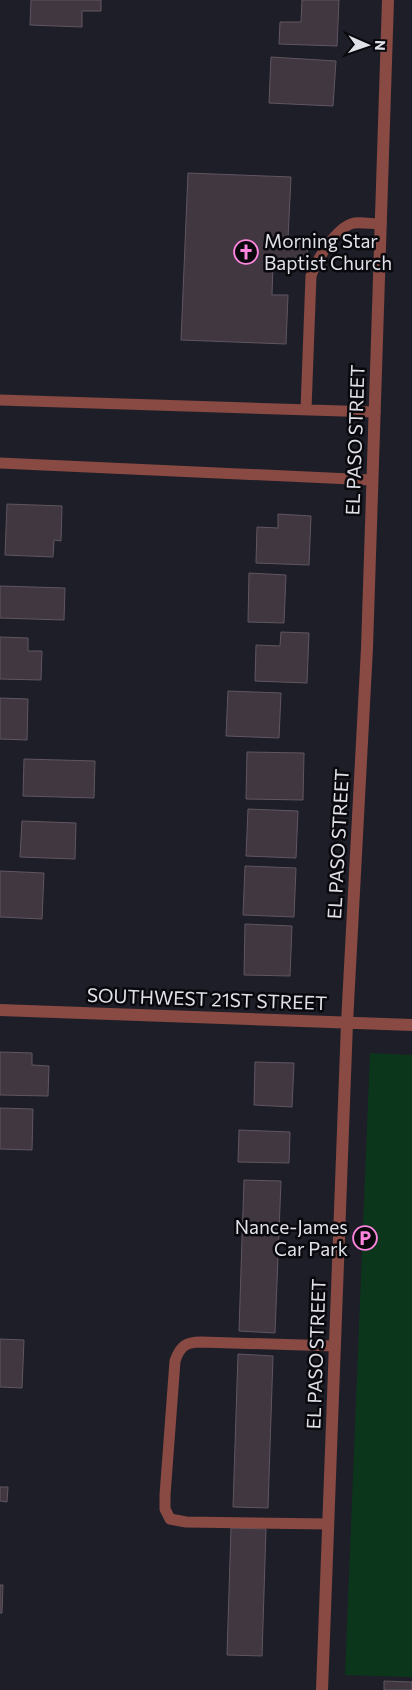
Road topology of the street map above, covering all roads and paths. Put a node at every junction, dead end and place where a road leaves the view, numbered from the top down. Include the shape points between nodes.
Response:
1 (388, 0) edge
2 (381, 224) junction
3 (0, 400) edge
4 (306, 410) junction
5 (375, 412) junction
6 (0, 463) edge
7 (372, 480) junction
8 (0, 1010) edge
9 (347, 1023) junction
10 (412, 1025) edge
11 (335, 1346) junction
12 (328, 1524) junction
13 (322, 1690) edge

1 - 2 street, EL PASO STREET
2 - 4 lane via 354,223 341,230 315,264 311,276
2 - 5 street, EL PASO STREET
3 - 4 lane
4 - 5 lane
5 - 7 street, EL PASO STREET
6 - 7 lane
7 - 9 street, EL PASO STREET via 367,648
8 - 9 street, SOUTHWEST 21ST STREET
9 - 10 street, SOUTHWEST 21ST STREET
9 - 11 street, EL PASO STREET
11 - 12 street, EL PASO STREET
11 - 12 lane via 188,1342 179,1350 175,1361 165,1495 165,1509 170,1519 186,1522
12 - 13 street, EL PASO STREET

